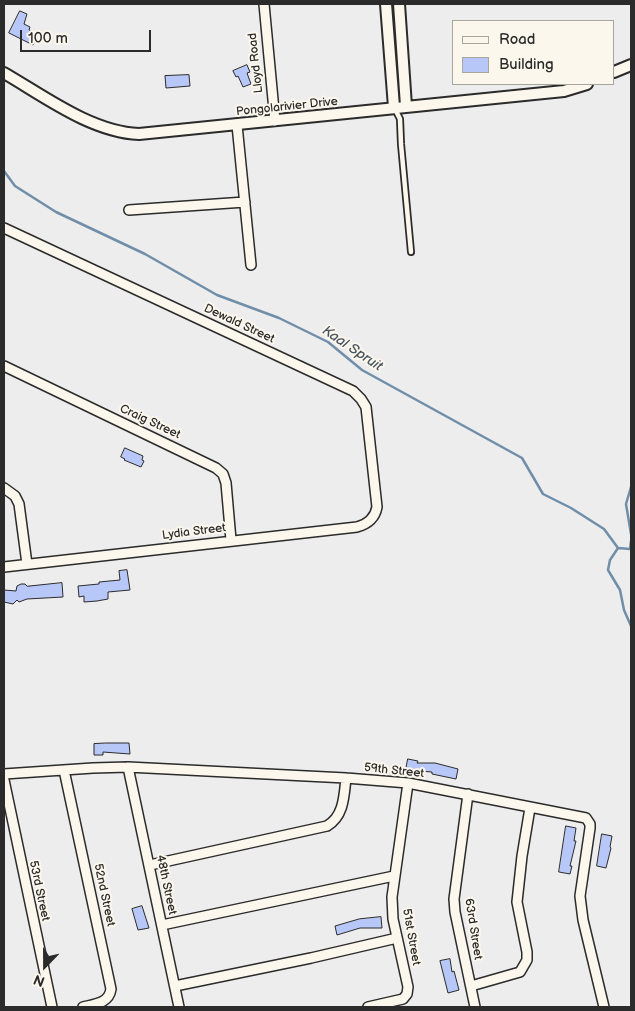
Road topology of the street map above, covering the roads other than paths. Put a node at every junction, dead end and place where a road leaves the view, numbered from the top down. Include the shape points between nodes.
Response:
1 (264, 4) edge
2 (386, 4) edge
3 (399, 4) edge
4 (631, 65) edge
5 (4, 72) edge
6 (615, 72) edge
7 (584, 85) edge
8 (406, 106) junction
9 (394, 107) junction
10 (400, 119) junction
11 (275, 121) junction
12 (237, 125) junction
13 (244, 202) junction
14 (129, 210) dead end
15 (4, 228) edge
16 (411, 252) dead end
17 (251, 265) dead end
18 (4, 366) edge
19 (4, 488) edge
20 (377, 507) joint
21 (231, 540) junction
22 (27, 564) junction
23 (4, 567) edge
24 (128, 767) junction
25 (64, 770) junction
26 (4, 774) edge
27 (346, 778) junction
28 (4, 780) edge
29 (408, 784) junction
30 (468, 794) junction
31 (530, 808) junction
32 (150, 865) junction
33 (394, 876) junction
34 (162, 925) junction
35 (397, 938) junction
36 (175, 986) junction
37 (470, 986) junction
38 (52, 1007) edge
39 (83, 1007) edge
40 (179, 1007) edge
41 (368, 1007) edge
42 (475, 1007) edge
43 (604, 1007) edge

1 - 11 street, Lloyd Road
2 - 9 street
3 - 8 street
4 - 6 street
5 - 12 street, Pongolarivier Drive via 92,123 129,134
7 - 8 street, Pongolarivier Drive via 564,91
8 - 9 street, Pongolarivier Drive
8 - 10 lane
9 - 10 lane
9 - 11 street, Pongolarivier Drive
10 - 16 lane
11 - 12 street, Pongolarivier Drive
12 - 13 street
13 - 14 street
13 - 17 street
15 - 20 street, Dewald Street via 353,391 366,407
18 - 21 street, Craig Street via 216,468 226,483
19 - 22 street via 15,496 19,504
20 - 21 street, Lydia Street via 370,521 357,527
21 - 22 street, Lydia Street
22 - 23 street, Lydia Street
24 - 25 street, 59th Street
24 - 27 street, 59th Street
24 - 32 street, 48th Street
25 - 26 street, 59th Street
25 - 39 street, 52nd Street via 111,989 107,999
27 - 29 street, 59th Street
27 - 32 street via 340,812 327,826
28 - 38 street, 53rd Street
29 - 30 street, 59th Street
29 - 33 street, 51st Street
30 - 31 street, 59th Street
30 - 37 street, 63rd Street via 454,899
31 - 37 street via 517,902 528,960 520,972
31 - 43 street, 59th Street via 586,818 590,824 580,896
32 - 34 street, 48th Street
33 - 34 street
33 - 35 street, 51st Street via 392,906
34 - 36 street, 48th Street
35 - 36 street
35 - 41 street, 51st Street via 407,994 403,999
36 - 40 street, 48th Street
37 - 42 street, 63rd Street

